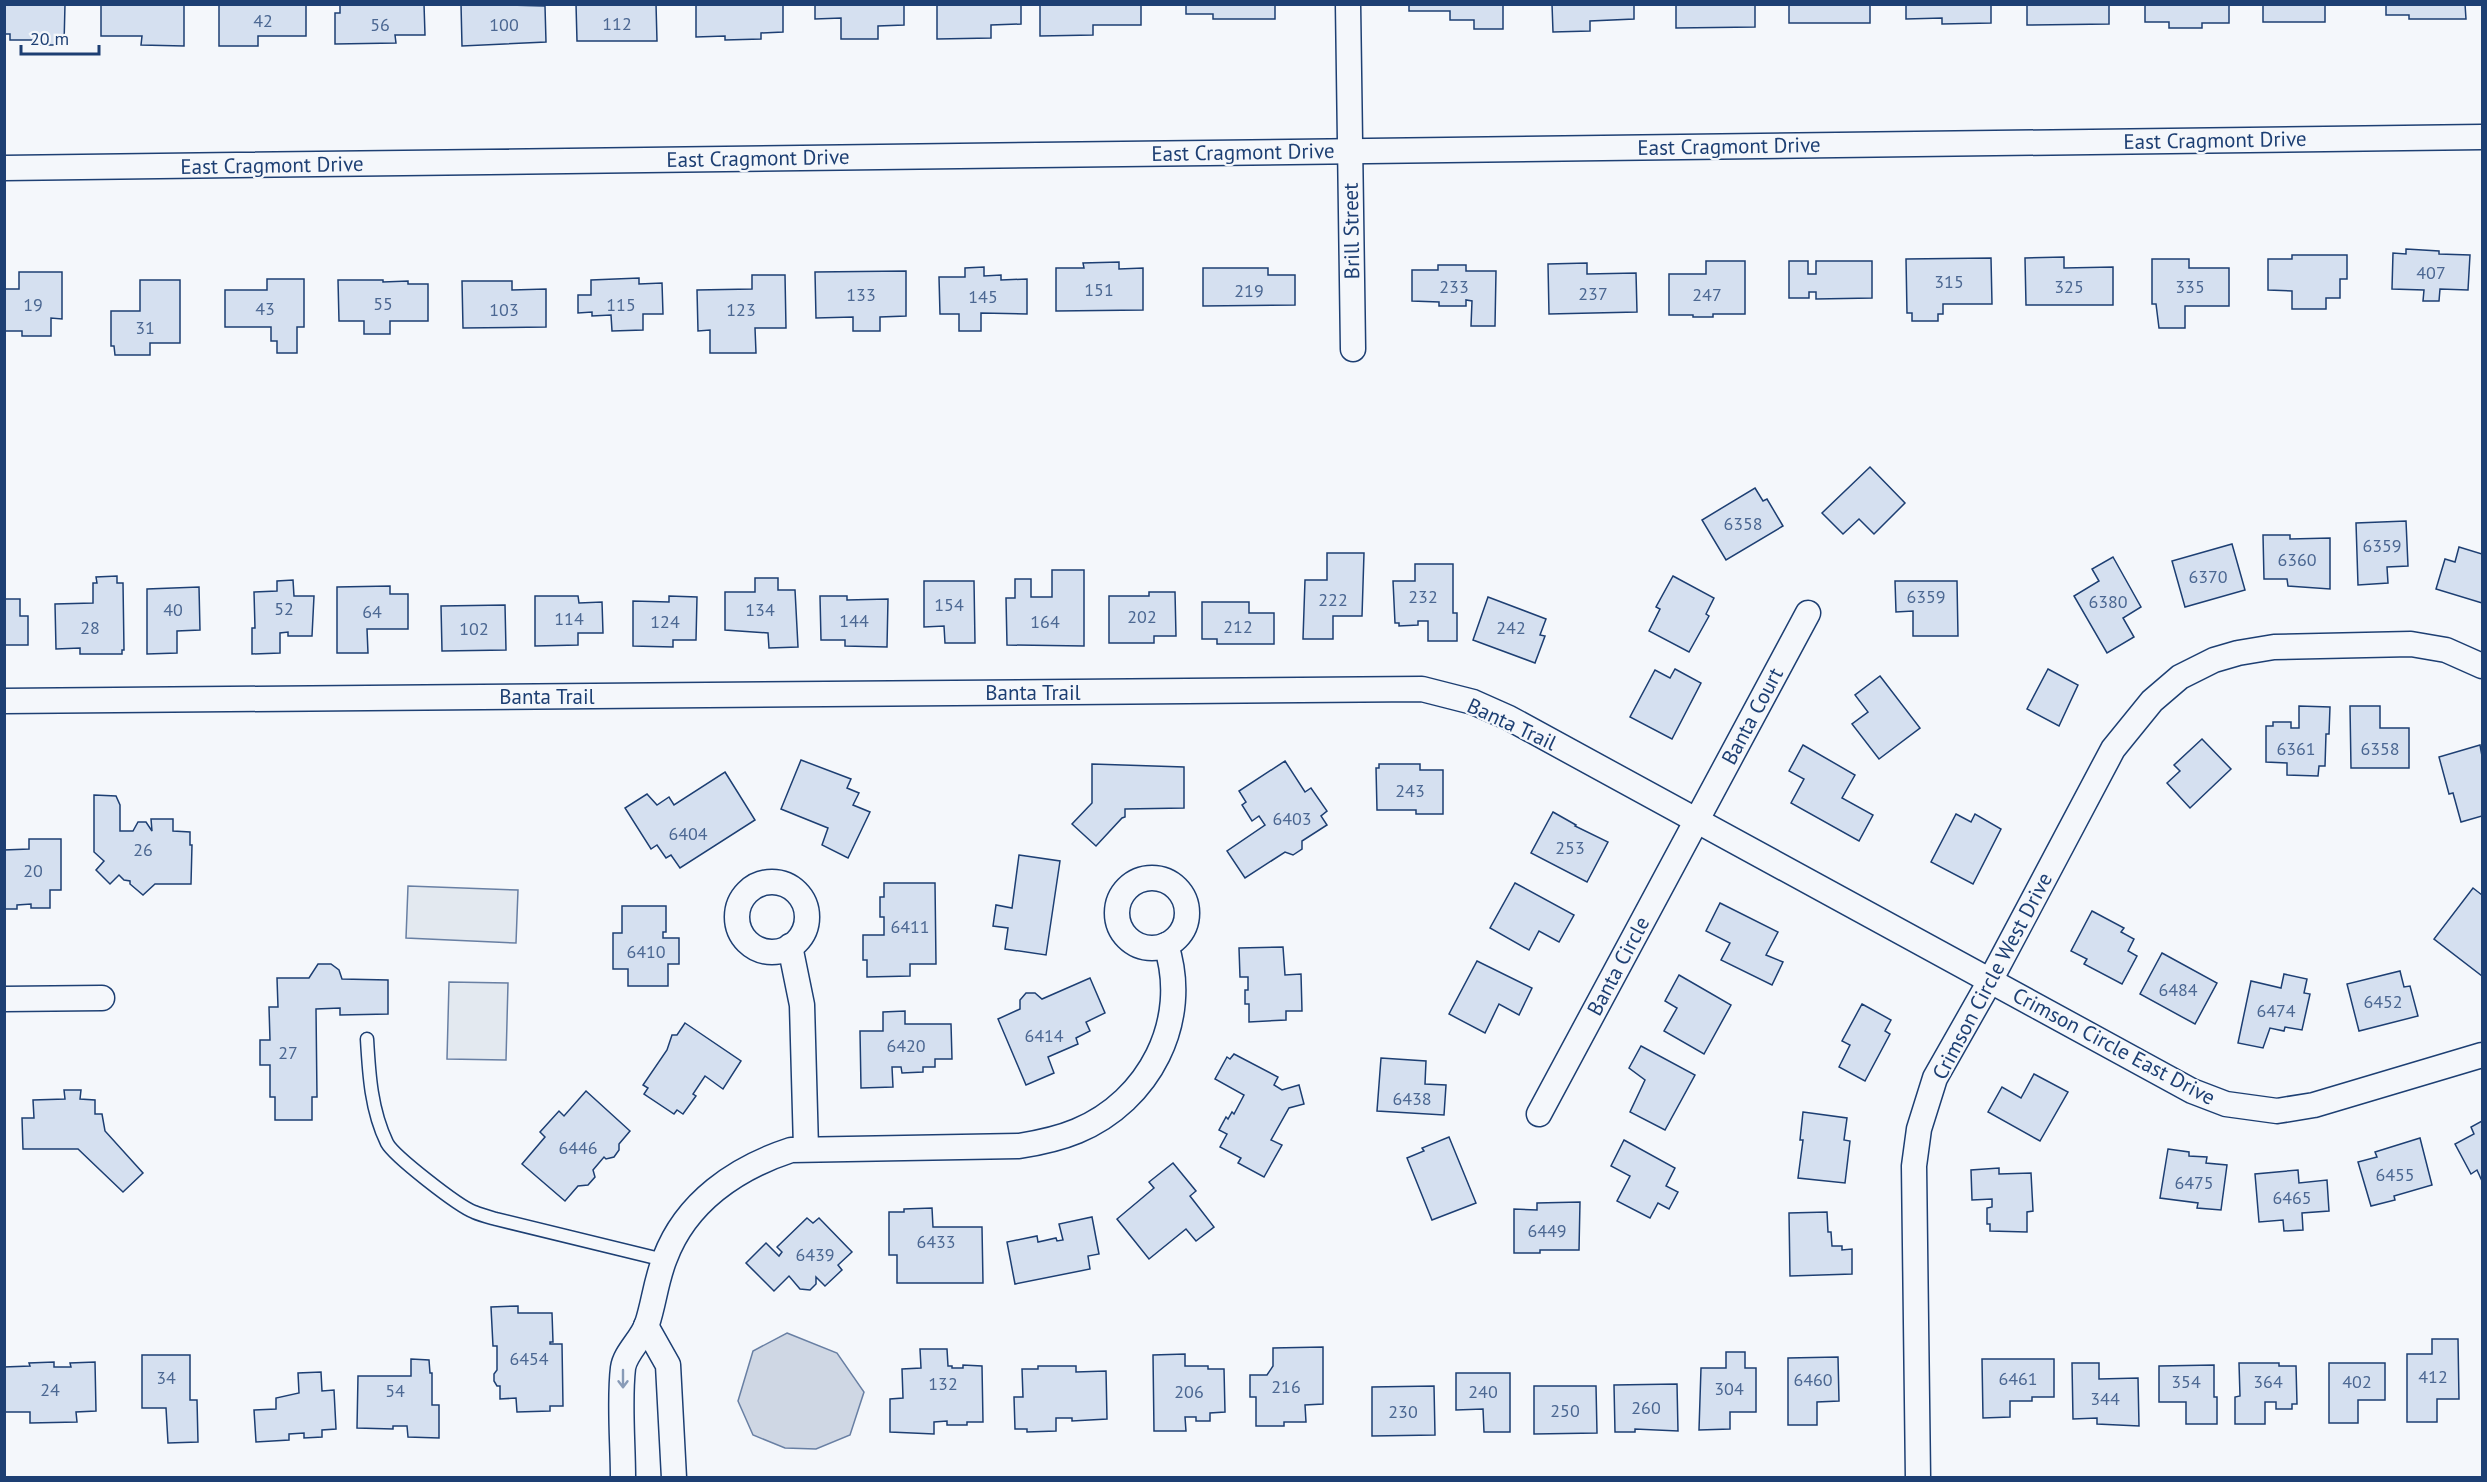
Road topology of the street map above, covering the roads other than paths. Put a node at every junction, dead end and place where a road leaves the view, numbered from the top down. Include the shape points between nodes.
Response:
1 (1348, 4) edge
2 (2482, 137) edge
3 (1349, 151) junction
4 (4, 168) edge
5 (1353, 349) dead end
6 (1808, 613) dead end
7 (2482, 666) edge
8 (4, 701) edge
9 (1697, 819) junction
10 (1166, 945) dead end
11 (790, 946) dead end
12 (1990, 981) junction
13 (102, 998) dead end
14 (4, 999) edge
15 (367, 1039) dead end
16 (2482, 1055) edge
17 (1539, 1114) dead end
18 (806, 1148) junction
19 (664, 1260) junction
20 (646, 1326) junction
21 (623, 1478) edge
22 (674, 1478) edge
23 (1918, 1478) edge

1 - 3 street, Brill Street
2 - 3 street, East Cragmont Drive
3 - 4 street, East Cragmont Drive
3 - 5 street, Brill Street
6 - 9 street, Banta Court
7 - 12 street, Crimson Circle West Drive via 2446,650 2410,644 2274,647 2238,652 2181,677 2152,701 2113,749
8 - 9 street, Banta Trail via 1422,689 1473,702 1509,718
9 - 12 street, Banta Trail
9 - 17 street, Banta Circle
10 - 18 street via 1173,999 1164,1046 1136,1088 1099,1119 1077,1131 1019,1146
11 - 18 street via 802,1005
12 - 16 street, Crimson Circle East Drive via 2192,1090 2226,1104 2264,1111 2314,1105
12 - 23 street, Crimson Circle West Drive via 1935,1078 1916,1147
13 - 14 street
15 - 19 lane via 375,1111 388,1145 453,1200 496,1219
18 - 19 street via 768,1157 723,1182 688,1217
19 - 20 street
20 -> 21 street via 623,1366
20 - 22 street via 668,1365

